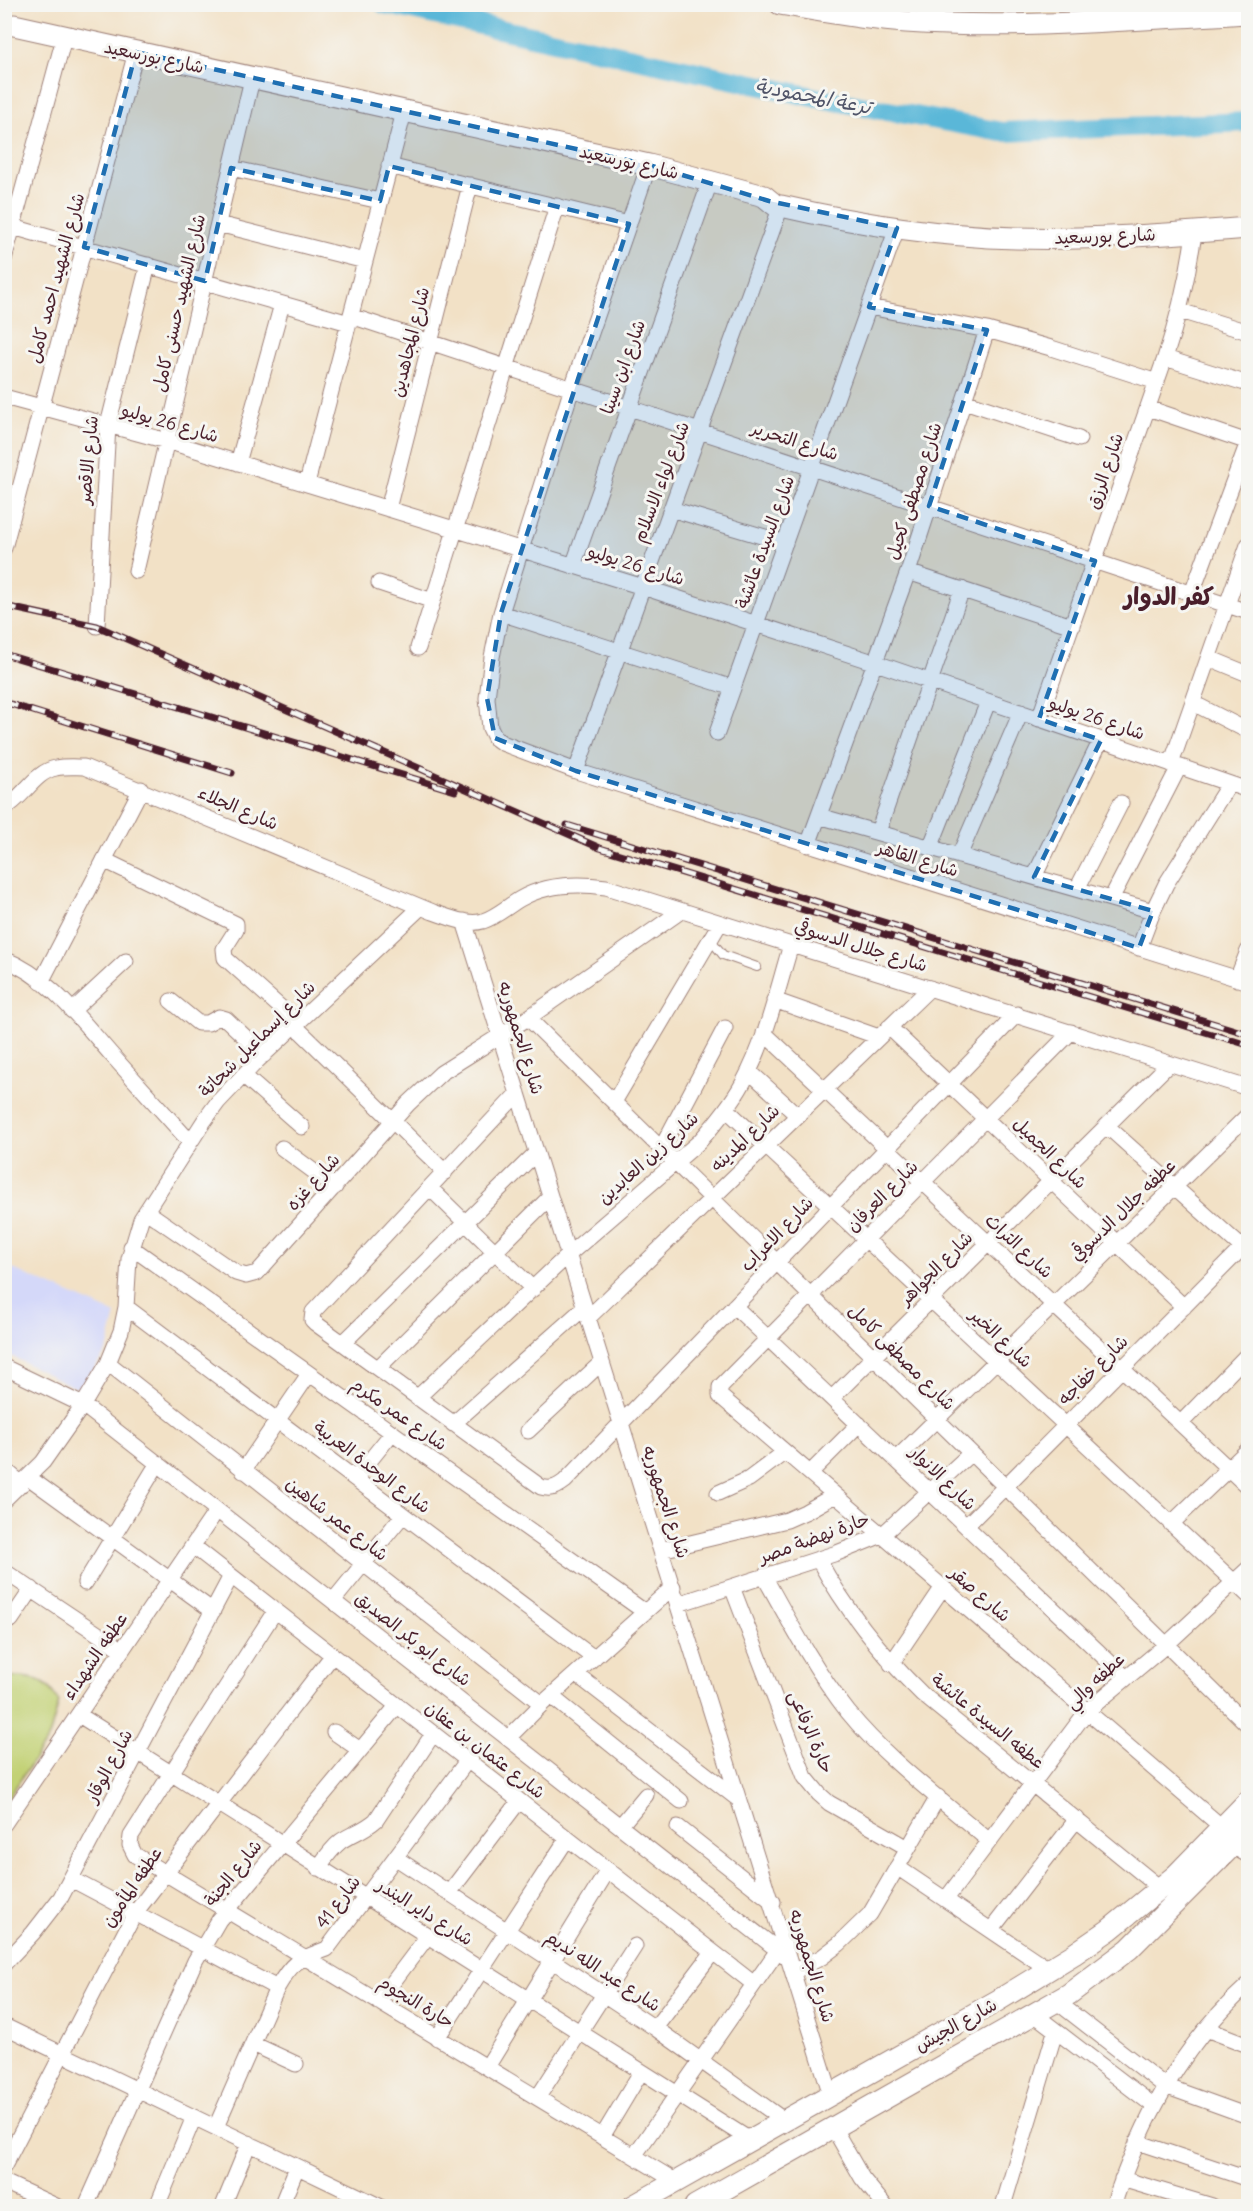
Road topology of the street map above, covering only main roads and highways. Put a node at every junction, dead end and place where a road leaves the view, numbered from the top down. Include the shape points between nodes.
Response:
1 (780, 4) edge
2 (875, 12) edge
3 (1248, 13) edge
4 (14, 25) dead end
5 (1248, 228) edge
6 (1248, 1802) edge
7 (1248, 1830) edge
8 (1234, 1843) edge
9 (633, 2206) edge
10 (695, 2206) edge

1 - 2 main road
2 - 3 main road via 938,24
4 - 5 main road, شارع بورسعيد via 650,165 764,196 781,206 897,228 1016,238
6 - 8 main road, شارع الجيش
7 - 8 main road, شارع الجيش
8 - 9 main road, شارع الجيش via 1160,1888 1109,1930 1050,1970
8 - 10 main road, شارع الجيش via 1100,1973

